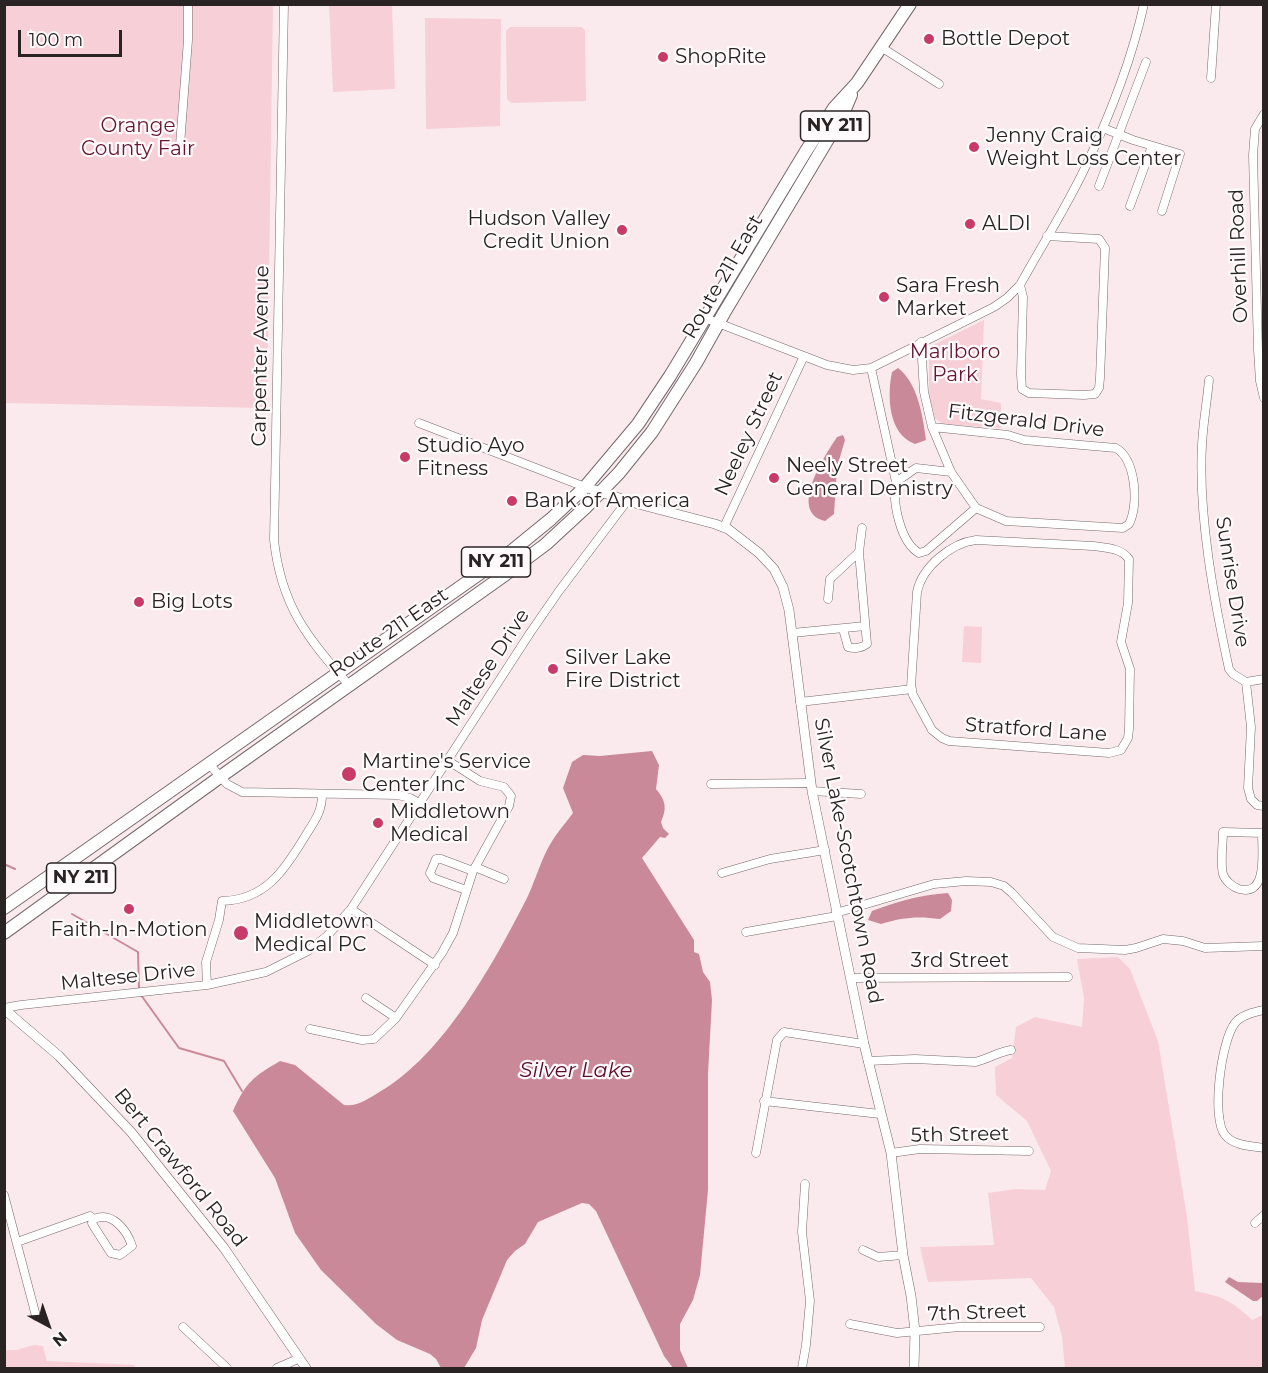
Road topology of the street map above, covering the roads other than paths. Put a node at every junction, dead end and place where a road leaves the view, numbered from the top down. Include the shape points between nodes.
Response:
1 (188, 4) edge
2 (284, 4) edge
3 (910, 4) edge
4 (1144, 4) edge
5 (1216, 4) edge
6 (881, 46) junction
7 (1146, 62) dead end
8 (1211, 78) dead end
9 (857, 83) junction
10 (939, 84) dead end
11 (1263, 114) edge
12 (1102, 128) junction
13 (1118, 135) junction
14 (180, 145) dead end
15 (1152, 146) junction
16 (1100, 186) dead end
17 (1130, 206) dead end
18 (1161, 211) dead end
19 (1047, 236) junction
20 (1020, 285) junction
21 (705, 318) junction
22 (719, 322) junction
23 (921, 342) junction
24 (804, 356) junction
25 (871, 368) junction
26 (1209, 380) dead end
27 (1263, 398) edge
28 (419, 423) dead end
29 (932, 427) junction
30 (951, 472) junction
31 (896, 482) junction
32 (585, 487) junction
33 (602, 492) junction
34 (627, 501) junction
35 (976, 508) junction
36 (724, 527) junction
37 (862, 528) dead end
38 (859, 552) junction
39 (828, 599) dead end
40 (866, 626) junction
41 (843, 629) junction
42 (792, 633) junction
43 (338, 673) junction
44 (1263, 679) edge
45 (1246, 682) junction
46 (350, 685) junction
47 (912, 689) junction
48 (800, 702) junction
49 (447, 760) junction
50 (209, 764) junction
51 (220, 777) junction
52 (711, 784) dead end
53 (812, 787) junction
54 (861, 794) dead end
55 (322, 795) junction
56 (419, 803) junction
57 (1263, 806) edge
58 (1263, 833) edge
59 (825, 850) junction
60 (474, 869) junction
61 (722, 873) dead end
62 (504, 879) dead end
63 (466, 890) junction
64 (4, 908) edge
65 (351, 909) junction
66 (837, 914) junction
67 (746, 932) dead end
68 (4, 933) edge
69 (1263, 946) edge
70 (435, 965) junction
71 (1068, 977) dead end
72 (851, 978) junction
73 (207, 985) junction
74 (366, 999) dead end
75 (4, 1009) edge
76 (1263, 1010) edge
77 (396, 1018) junction
78 (310, 1029) dead end
79 (864, 1044) junction
80 (1011, 1050) dead end
81 (868, 1061) junction
82 (764, 1101) junction
83 (880, 1114) junction
84 (1263, 1149) edge
85 (1029, 1151) dead end
86 (756, 1153) dead end
87 (891, 1153) junction
88 (805, 1184) dead end
89 (4, 1195) edge
90 (1263, 1215) edge
91 (94, 1219) junction
92 (1255, 1223) dead end
93 (17, 1242) junction
94 (863, 1251) dead end
95 (903, 1255) junction
96 (36, 1316) dead end
97 (850, 1324) dead end
98 (183, 1327) dead end
99 (1040, 1328) dead end
100 (915, 1331) junction
101 (298, 1359) junction
102 (227, 1368) edge
103 (277, 1368) edge
104 (306, 1368) edge
105 (802, 1368) edge
106 (914, 1368) edge

1 - 14 street
2 - 43 street, Carpenter Avenue via 274,540 289,603
3 - 6 main road, Route 211 East / NY 211
4 - 12 street via 1129,58
5 - 8 street
6 - 9 main road, Route 211 East / NY 211
6 - 10 street
7 - 13 street
9 - 21 main road, Route 211 East / NY 211 via 834,108 806,151
9 - 22 main road, Route 211 East / NY 211 via 843,114
11 - 27 street, Overhill Road via 1255,129 1253,156 1258,350
12 - 13 street
12 - 19 street via 1082,174
13 - 15 street
13 - 16 street
15 - 17 street
15 - 18 street via 1180,154
19 - 20 street
19 - 20 street via 1099,239 1105,248 1100,378 1095,394 1029,393 1022,389
20 - 23 street via 994,307
21 - 22 street
21 - 32 main road, Route 211 East / NY 211 via 649,409
22 - 24 street
22 - 33 main road, Route 211 East / NY 211 via 658,424
23 - 25 street
23 - 29 street via 924,392
24 - 25 street via 840,368
24 - 36 street, Neeley Street
25 - 31 street
26 - 45 street, Sunrise Drive via 1202,445 1208,545 1229,669
28 - 32 street
29 - 30 street
29 - 35 street, Fitzgerald Drive via 1116,448 1129,461 1132,519 1124,528 1006,521
30 - 31 street via 916,468
30 - 35 street
31 - 35 street via 894,495 904,536 919,553
32 - 33 street, Silver Lake-Scotchtown Road
32 - 43 main road, Route 211 East / NY 211 via 513,550
33 - 34 street, Silver Lake-Scotchtown Road
33 - 46 main road, Route 211 East / NY 211 via 526,559
34 - 36 street, Silver Lake-Scotchtown Road
34 - 49 street, Maltese Drive via 559,591
36 - 42 street, Silver Lake-Scotchtown Road via 759,553 777,574
37 - 38 street
38 - 39 street via 830,579
38 - 40 street
40 - 41 street
40 - 41 street via 867,644 853,649 848,647
41 - 42 street
42 - 48 street, Silver Lake-Scotchtown Road
43 - 46 street, Carpenter Avenue
43 - 50 main road, Route 211 East / NY 211
44 - 45 street
45 - 57 street via 1251,727 1248,789 1251,799
46 - 51 main road, Route 211 East / NY 211
47 - 47 street, Stratford Lane via 932,730 949,741 1109,753 1121,750 1129,729 1130,669 1121,642 1130,559 1120,551 1093,546 976,540 956,546 919,580
47 - 48 street
48 - 53 street, Silver Lake-Scotchtown Road
49 - 56 street, Maltese Drive
49 - 60 street via 480,781 504,787 511,796
50 - 51 street
50 - 64 main road, Route 211 East / NY 211
51 - 55 street via 242,792
51 - 68 main road, Route 211 East / NY 211
52 - 53 street
53 - 54 street
53 - 59 street, Silver Lake-Scotchtown Road
55 - 56 street via 398,795
55 - 73 street via 322,808 280,874 247,898 222,902 206,962
56 - 65 street, Maltese Drive
58 - 58 street via 1262,881 1248,891 1236,888 1223,874 1223,832
59 - 61 street via 770,859
59 - 66 street, Silver Lake-Scotchtown Road
60 - 62 street
60 - 63 street
60 - 63 street via 436,859 430,873 433,878
63 - 70 street via 453,933
65 - 70 street
65 - 73 street, Maltese Drive via 327,936 291,961 249,977
66 - 67 street
66 - 69 street via 934,884 966,880 1004,886 1053,938 1078,948 1125,950 1163,939 1205,948
66 - 72 street, Silver Lake-Scotchtown Road
70 - 77 street
71 - 72 street, 3rd Street
72 - 79 street, Silver Lake-Scotchtown Road
73 - 75 street, Maltese Drive
74 - 77 street
75 - 101 street, Bert Crawford Road via 59,1056 130,1132 224,1248
76 - 84 street via 1238,1020 1230,1032 1224,1052 1219,1109 1220,1125 1226,1136 1236,1143
77 - 78 street via 374,1039
79 - 81 street, Silver Lake-Scotchtown Road
79 - 82 street via 784,1032 777,1040
80 - 81 street via 975,1062
81 - 83 street, Silver Lake-Scotchtown Road
82 - 83 street
82 - 86 street
83 - 87 street, Silver Lake-Scotchtown Road
85 - 87 street, 5th Street via 920,1149
87 - 95 street, Silver Lake-Scotchtown Road
88 - 105 street via 802,1232 810,1301
89 - 93 street
90 - 92 street
91 - 91 street via 93,1226 111,1253 120,1255 130,1249 130,1239 117,1221
91 - 93 street via 88,1216
93 - 96 street
94 - 95 street via 878,1257
95 - 100 street, Silver Lake-Scotchtown Road
97 - 100 street, 7th Street via 897,1333
98 - 102 street
99 - 100 street, 7th Street
100 - 106 street, Silver Lake-Scotchtown Road
101 - 103 street
101 - 104 street, Bert Crawford Road

